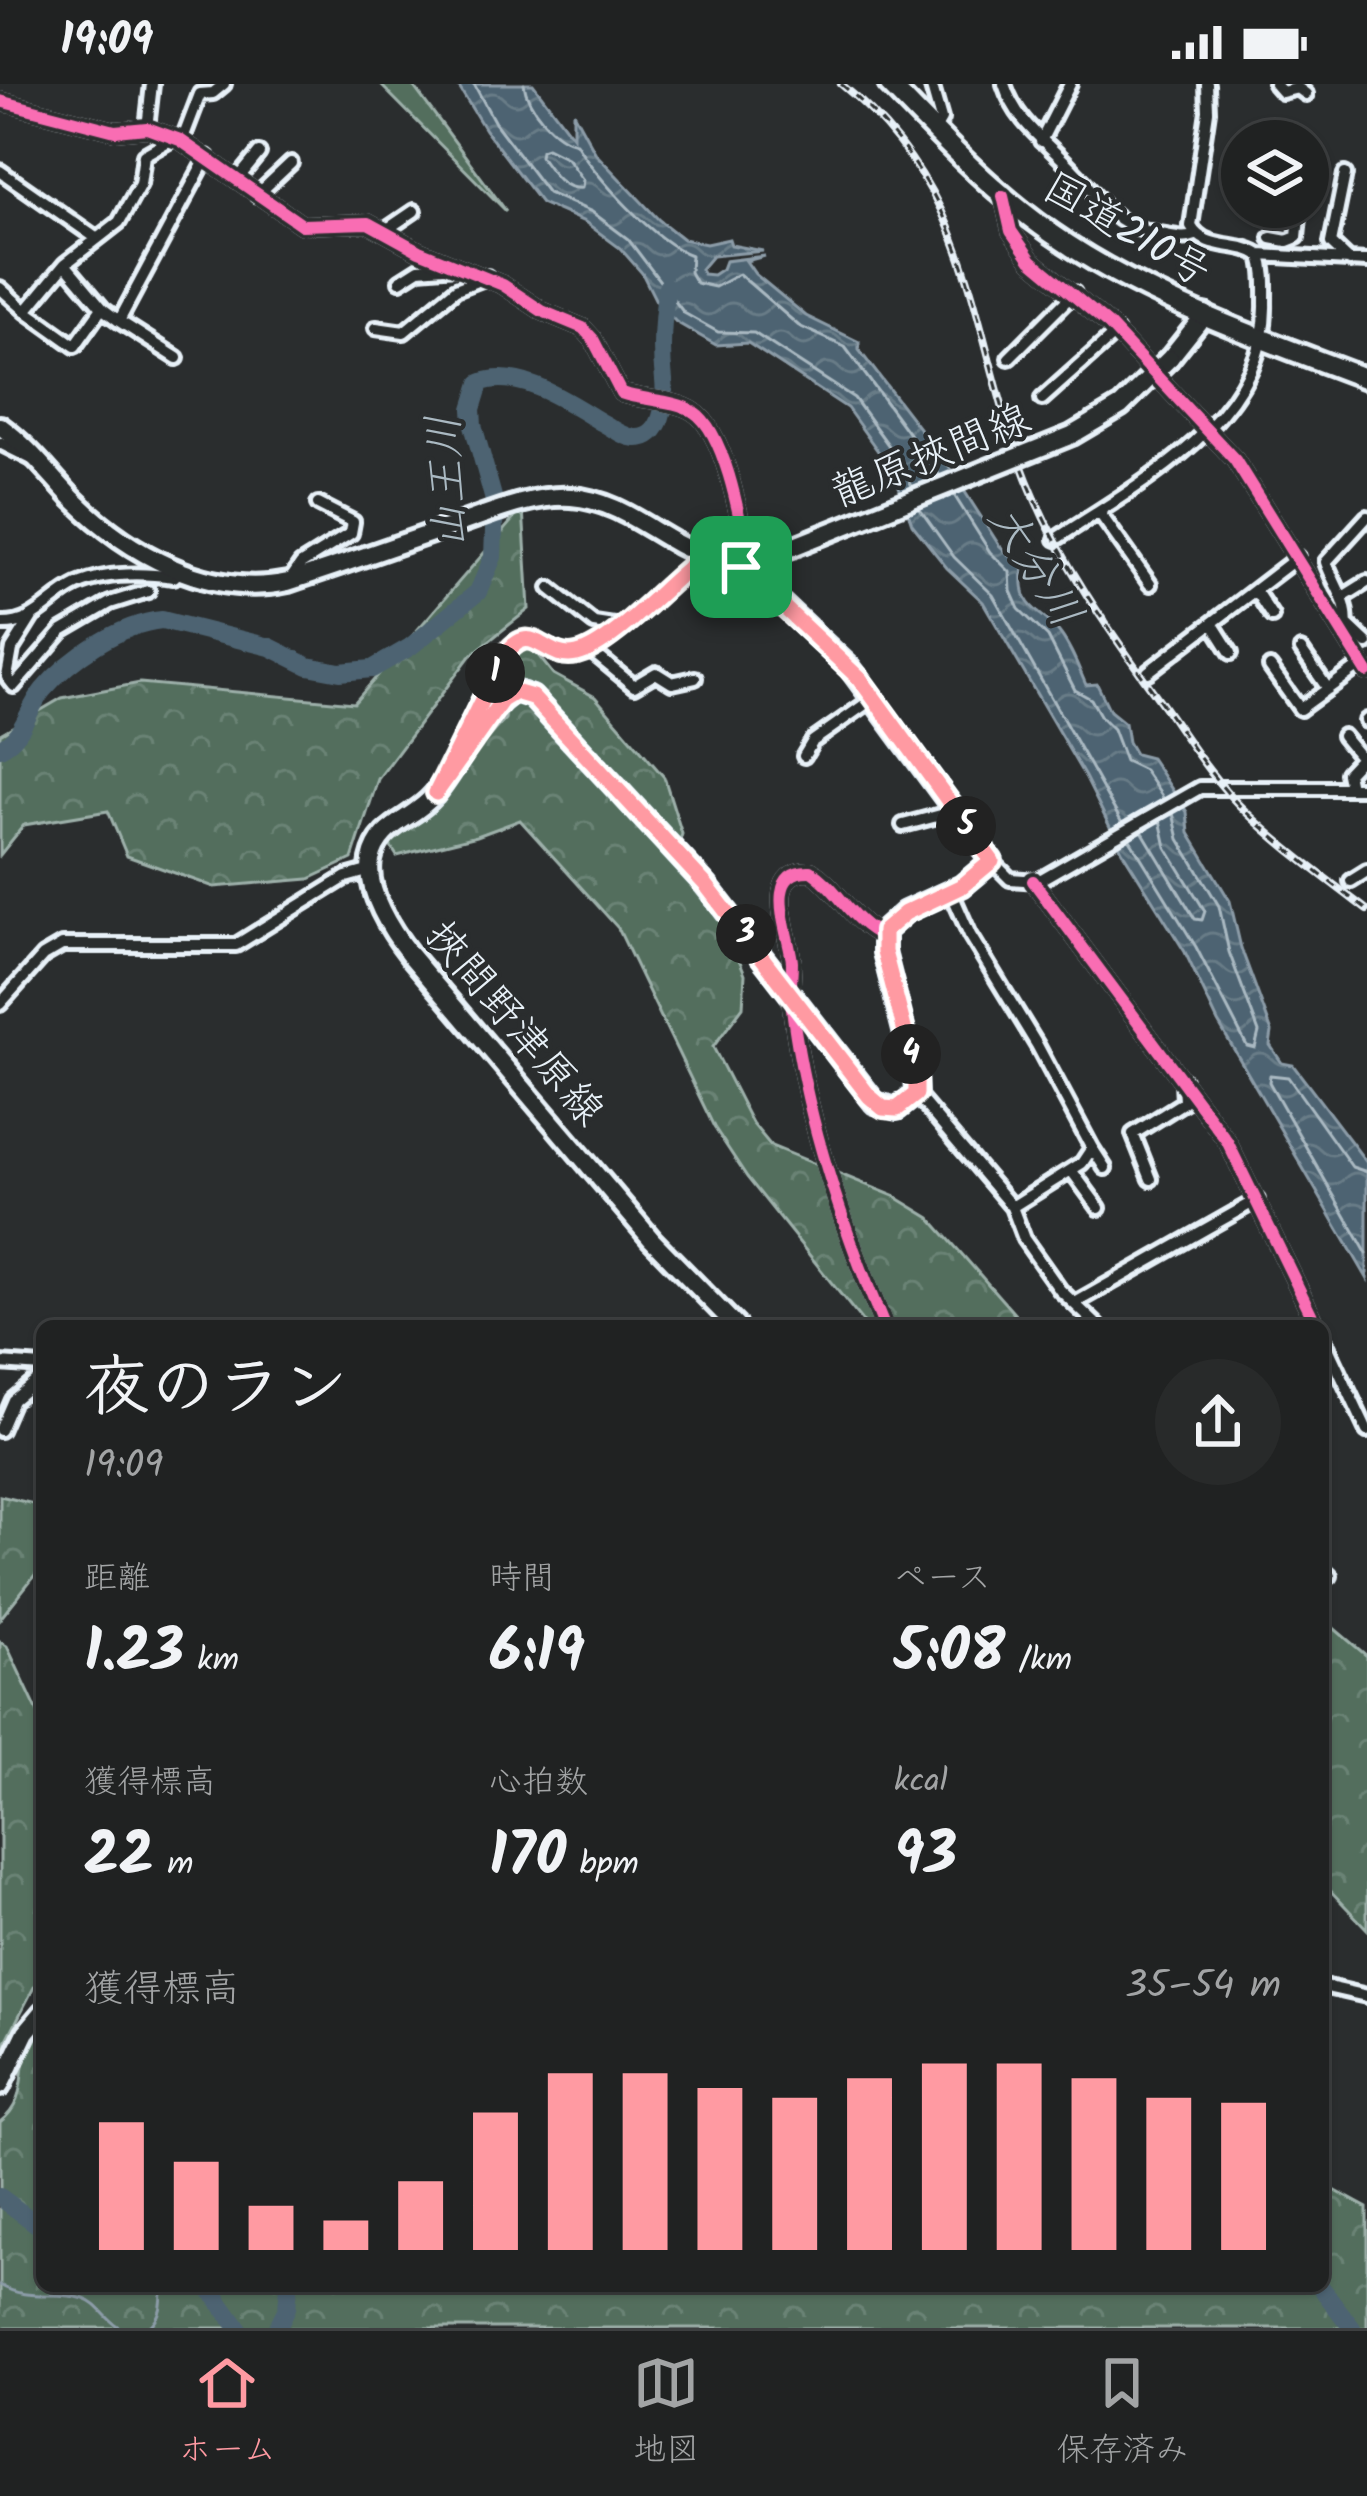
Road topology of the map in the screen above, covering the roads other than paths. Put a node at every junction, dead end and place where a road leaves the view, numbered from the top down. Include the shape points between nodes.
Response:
1 (152, 84) edge
2 (224, 84) edge
3 (889, 84) edge
4 (931, 84) edge
5 (1004, 84) edge
6 (1070, 84) edge
7 (1208, 84) edge
8 (1275, 84) edge
9 (1306, 94) dead end
10 (0, 100) edge
11 (147, 128) junction
12 (934, 131) junction
13 (178, 140) junction
14 (1041, 141) junction
15 (259, 154) dead end
16 (207, 157) junction
17 (292, 163) dead end
18 (0, 171) edge
19 (1345, 174) dead end
20 (237, 180) junction
21 (257, 195) junction
22 (1003, 196) junction
23 (414, 212) dead end
24 (1299, 228) edge
25 (386, 230) junction
26 (1196, 235) junction
27 (96, 238) junction
28 (1264, 255) junction
29 (1350, 260) junction
30 (1367, 261) edge
31 (65, 264) junction
32 (459, 266) junction
33 (488, 278) junction
34 (400, 281) dead end
35 (0, 288) edge
36 (1074, 293) junction
37 (102, 308) junction
38 (26, 311) junction
39 (1205, 314) junction
40 (119, 321) junction
41 (376, 328) dead end
42 (1117, 332) junction
43 (1262, 338) junction
44 (177, 358) dead end
45 (1009, 358) dead end
46 (1367, 380) edge
47 (1042, 399) dead end
48 (0, 426) edge
49 (1208, 427) junction
50 (0, 443) edge
51 (39, 460) junction
52 (318, 504) dead end
53 (1099, 512) junction
54 (1367, 517) edge
55 (1056, 539) dead end
56 (1298, 557) junction
57 (742, 563) junction
58 (179, 571) junction
59 (1367, 582) edge
60 (288, 583) junction
61 (1150, 584) dead end
62 (550, 588) dead end
63 (1255, 590) junction
64 (148, 591) dead end
65 (1343, 597) junction
66 (1272, 616) dead end
67 (32, 617) junction
68 (1212, 623) junction
69 (0, 624) edge
70 (620, 627) junction
71 (1346, 629) junction
72 (1367, 643) edge
73 (589, 649) junction
74 (1301, 650) dead end
75 (1231, 653) dead end
76 (1270, 668) dead end
77 (1365, 668) edge
78 (1148, 672) dead end
79 (695, 678) dead end
80 (1328, 689) junction
81 (874, 698) junction
82 (1343, 736) dead end
83 (804, 756) dead end
84 (1350, 788) junction
85 (1367, 788) edge
86 (436, 793) junction
87 (956, 811) junction
88 (903, 825) dead end
89 (992, 861) junction
90 (371, 870) junction
91 (1367, 871) edge
92 (1033, 881) junction
93 (1352, 881) dead end
94 (951, 892) junction
95 (883, 936) junction
96 (790, 995) junction
97 (0, 1004) edge
98 (1183, 1080) junction
99 (916, 1094) junction
100 (1092, 1148) junction
101 (1105, 1168) dead end
102 (1071, 1170) junction
103 (1151, 1179) dead end
104 (1257, 1200) junction
105 (1012, 1207) junction
106 (1099, 1208) dead end
107 (1075, 1303) junction
108 (730, 1320) edge
109 (882, 1320) edge
110 (1092, 1320) edge
111 (1314, 1320) edge
112 (1329, 1350) edge
113 (0, 1363) edge
114 (36, 1366) edge
115 (36, 1381) edge
116 (0, 1430) edge
117 (1367, 1431) edge
118 (1329, 1987) edge
119 (1367, 1996) edge
120 (36, 2020) edge
121 (0, 2086) edge

1 - 11 street
2 - 13 street via 200,94
3 - 12 highway, 国道210号
4 - 12 street via 941,119
5 - 14 street via 1014,112
6 - 14 street
7 - 26 street
8 - 9 street
10 - 11 street via 115,131
11 - 13 street
12 - 22 highway, 国道210号
13 - 16 street
13 - 27 street via 144,155 126,210
14 - 26 street via 1125,225
15 - 20 street
16 - 20 street
16 - 40 street
17 - 21 street
18 - 27 street
19 - 29 street via 1331,243
20 - 21 street
21 - 25 street via 307,227 358,222
22 - 36 street via 1019,245
22 - 39 highway, 国道210号 via 1083,254
23 - 25 street
24 - 28 street via 1291,241 1268,232
25 - 32 street
26 - 28 street
27 - 31 street
28 - 29 street
28 - 43 street
29 - 30 street
31 - 37 street
31 - 38 street
32 - 33 street
32 - 34 street via 419,269
33 - 41 street via 456,289 404,332
33 - 57 street via 583,328 618,391 698,415 730,484
35 - 38 street
36 - 42 street
36 - 45 street
37 - 38 street via 75,346
37 - 40 street
39 - 43 highway, 国道210号
39 - 57 main road, 龍原挾間線, bridge via 1121,406 1072,435
40 - 44 street
42 - 47 street
42 - 49 street
43 - 46 highway, 国道210号
43 - 49 street via 1242,388
48 - 51 main road, 龍原挾間線
49 - 53 street
49 - 56 street
50 - 51 street
51 - 58 main road, 龍原挾間線 via 92,517
52 - 60 street via 353,522 351,533 301,564
53 - 55 street
53 - 61 street
54 - 65 street via 1327,559
56 - 63 street
56 - 71 street
57 - 60 main road, 龍原挾間線 via 694,553 590,500 552,497
57 - 70 street via 727,574 691,566
57 - 81 main road
58 - 60 main road, 龍原挾間線 via 238,586
58 - 67 street via 85,582
59 - 65 street
62 - 70 street via 593,623
63 - 66 street
63 - 68 street
64 - 67 street via 62,631 14,686 10,655
65 - 71 street
67 - 69 street
68 - 75 street
68 - 78 street
70 - 73 street
71 - 72 street
71 - 77 street
73 - 79 street via 634,686 656,673 672,682
73 - 86 street via 566,655 526,638 512,645
74 - 80 street
76 - 80 street via 1300,709
77 - 80 street
81 - 83 street
81 - 87 main road
82 - 84 street via 1361,758 1347,773
84 - 85 street
84 - 92 street via 1218,786 1186,794
86 - 90 main road via 382,832
86 - 96 main road via 502,700 515,692 532,697 681,856
87 - 88 street
87 - 89 main road
89 - 92 street via 1010,879
89 - 94 main road
90 - 97 street via 346,877 236,945 62,945
90 - 108 main road, 挾間野津原線 via 387,921 410,955
91 - 93 street
92 - 98 street
94 - 95 main road via 900,916
94 - 100 street
95 - 96 street via 817,875 795,874 780,905
95 - 99 main road
96 - 99 main road via 875,1103 897,1109
96 - 109 street via 834,1188
98 - 103 street via 1184,1102 1133,1134
98 - 104 street
99 - 105 street
100 - 101 street
100 - 102 street
102 - 105 street
102 - 106 street
104 - 107 street
104 - 111 street
105 - 107 street via 1034,1254
107 - 110 street
112 - 117 street
113 - 114 street
115 - 116 street via 13,1400
118 - 119 street
120 - 121 main road

